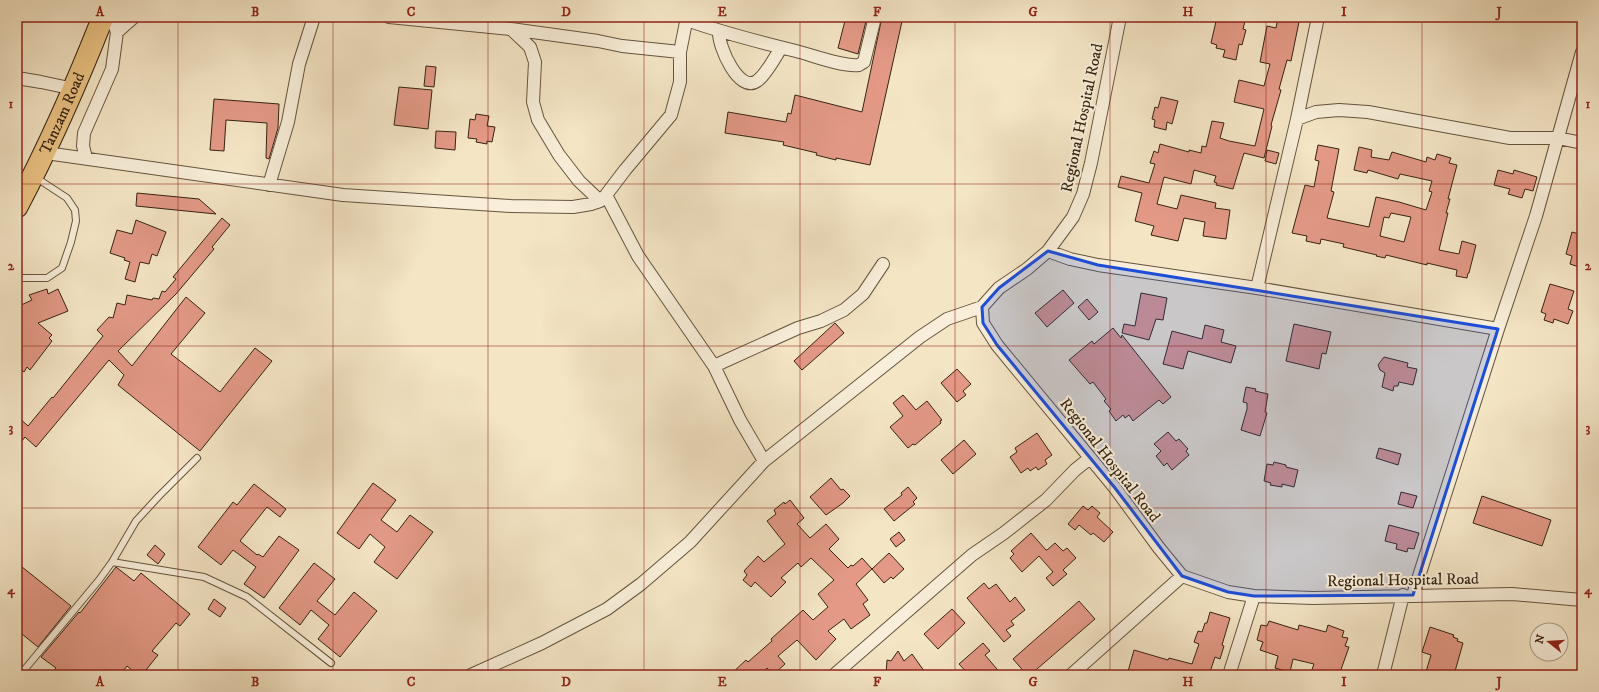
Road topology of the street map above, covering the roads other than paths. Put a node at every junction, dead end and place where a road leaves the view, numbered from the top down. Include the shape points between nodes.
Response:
1 (111, 17) edge
2 (134, 17) edge
3 (314, 17) edge
4 (389, 17) edge
5 (875, 17) edge
6 (1120, 17) edge
7 (1318, 17) edge
8 (687, 19) edge
9 (110, 25) edge
10 (511, 29) junction
11 (719, 32) junction
12 (781, 48) junction
13 (680, 52) junction
14 (1582, 52) edge
15 (17, 78) edge
16 (74, 89) junction
17 (1297, 119) junction
18 (1558, 138) junction
19 (1582, 143) edge
20 (46, 153) junction
21 (86, 158) junction
22 (33, 176) junction
23 (269, 185) junction
24 (603, 198) junction
25 (17, 207) edge
26 (1048, 251) junction
27 (883, 264) dead end
28 (17, 278) edge
29 (1256, 288) junction
30 (982, 307) junction
31 (1498, 330) junction
32 (714, 366) junction
33 (196, 458) dead end
34 (1090, 458) junction
35 (764, 461) junction
36 (112, 562) junction
37 (1182, 576) junction
38 (1408, 595) junction
39 (1254, 596) junction
40 (1582, 600) edge
41 (331, 663) dead end
42 (20, 675) edge
43 (471, 675) edge
44 (834, 675) edge
45 (1071, 675) edge
46 (1229, 675) edge
47 (1383, 675) edge

1 - 9 street
2 - 9 street
3 - 23 street via 299,64 288,122
4 - 10 street
5 - 12 street via 864,62 860,65 841,63
6 - 26 street, Regional Hospital Road via 1083,194 1073,217
7 - 17 street
8 - 11 street
8 - 13 street
9 - 16 highway, Tanzam Road
9 - 21 street via 112,69 84,133 83,146
10 - 13 street
10 - 24 street via 530,47 535,62 533,102 538,120 558,155 579,181
11 - 12 street
11 - 12 street via 718,39 726,59 741,81 757,81
13 - 24 street via 680,82 671,115
14 - 18 street
15 - 16 street
16 - 20 highway, Tanzam Road
17 - 18 street via 1316,112 1368,112 1510,138
17 - 29 street
18 - 19 street
18 - 31 street via 1536,216
20 - 21 street
20 - 22 highway, Tanzam Road
21 - 23 street
22 - 25 highway, Tanzam Road
22 - 28 lane via 67,198 75,210 76,221 62,268 47,278
23 - 24 street via 343,195 511,206 573,207
24 - 32 street via 638,256
26 - 29 street via 1098,265
26 - 30 street, Regional Hospital Road via 999,288
27 - 32 street via 863,294 844,310
29 - 31 street
30 - 34 street, Regional Hospital Road via 983,323 997,345
30 - 35 street via 947,319 920,337
31 - 38 street
32 - 35 street via 740,420
33 - 36 lane via 136,521
34 - 37 street, Regional Hospital Road
34 - 44 street via 1046,500 972,555
35 - 43 street via 690,542 613,605 542,643
36 - 41 lane via 204,577 247,597
36 - 42 lane
37 - 39 street, Regional Hospital Road via 1228,592
37 - 45 street
38 - 39 street, Regional Hospital Road via 1313,598
38 - 40 street, Regional Hospital Road via 1512,594
38 - 47 street
39 - 46 street

